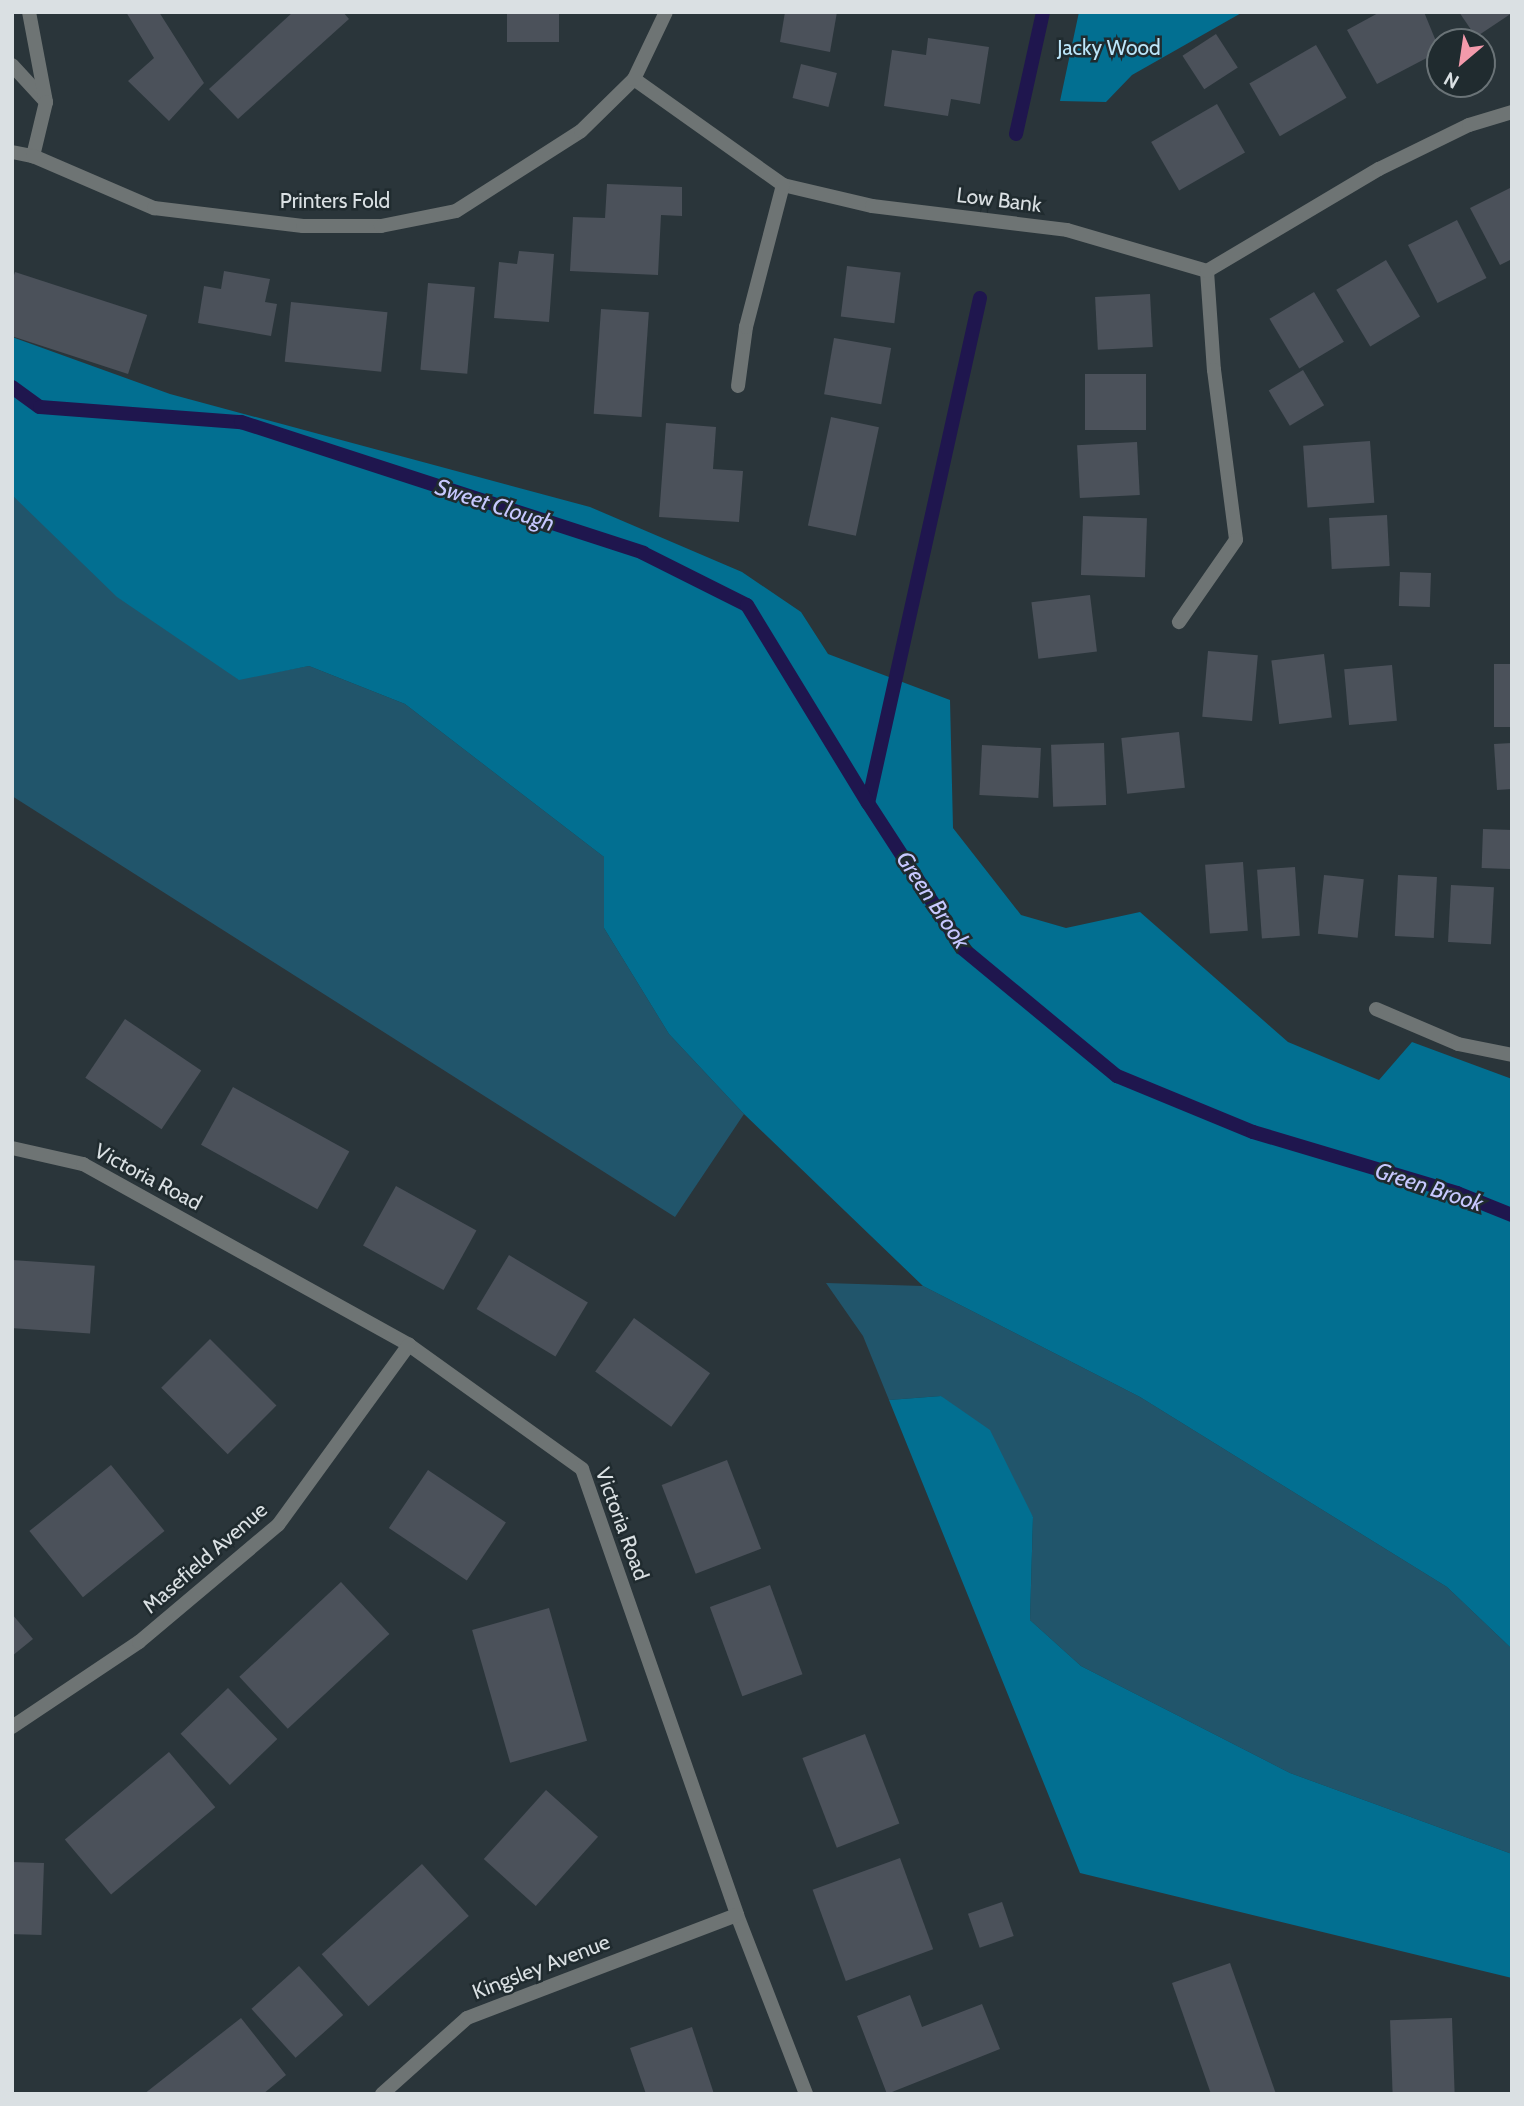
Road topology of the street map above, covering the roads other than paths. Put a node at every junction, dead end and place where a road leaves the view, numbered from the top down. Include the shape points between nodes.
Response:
1 (29, 12) edge
2 (666, 12) edge
3 (12, 65) edge
4 (634, 79) junction
5 (46, 102) junction
6 (1512, 112) edge
7 (12, 152) edge
8 (33, 156) junction
9 (783, 184) junction
10 (1207, 271) junction
11 (738, 386) dead end
12 (1180, 622) dead end
13 (1376, 1009) dead end
14 (1512, 1055) edge
15 (12, 1148) edge
16 (409, 1345) junction
17 (12, 1727) edge
18 (737, 1915) junction
19 (382, 2094) edge
20 (806, 2094) edge

1 - 5 street
2 - 4 street, Printers Fold
3 - 5 street
4 - 8 street, Printers Fold via 581,131 456,211 381,226 303,226 154,208
4 - 9 street, Low Bank
5 - 8 street
6 - 10 street via 1469,125 1379,169
7 - 8 street, Printers Fold
9 - 10 street, Low Bank via 872,205 1067,230
9 - 11 street via 746,327
10 - 12 street via 1214,370 1236,540
13 - 14 street via 1458,1044
15 - 16 street, Victoria Road via 83,1164
16 - 17 street, Masefield Avenue via 278,1525 139,1643
16 - 18 street, Victoria Road via 582,1469
18 - 19 street, Kingsley Avenue via 467,2018
18 - 20 street, Victoria Road

